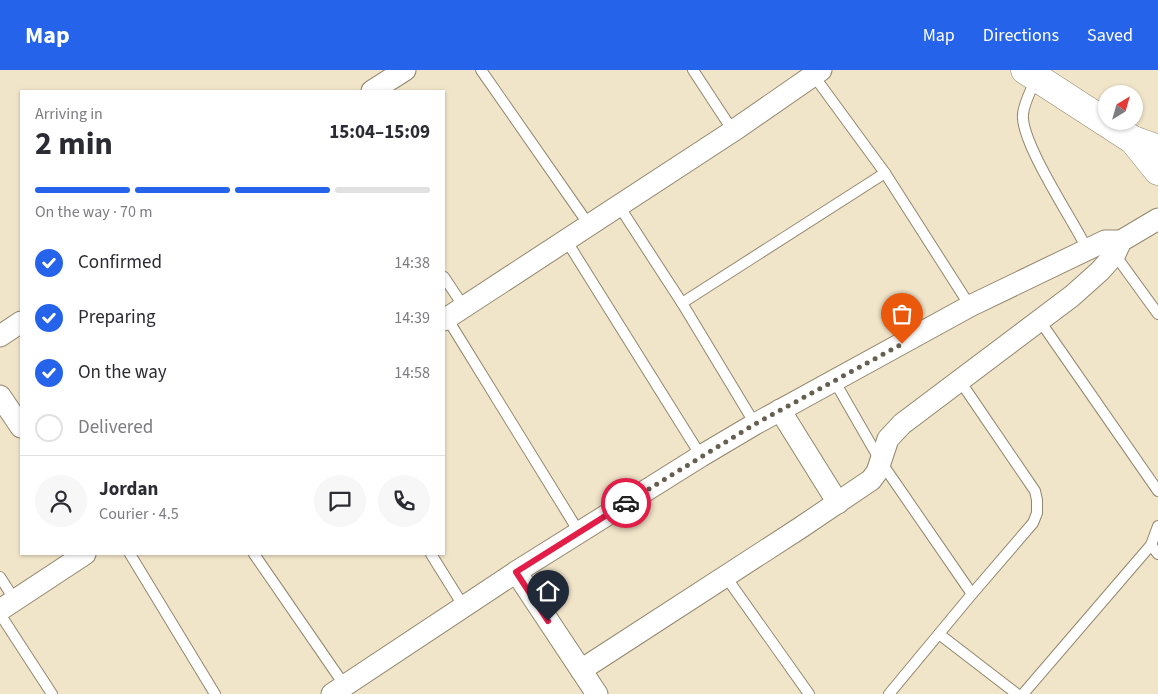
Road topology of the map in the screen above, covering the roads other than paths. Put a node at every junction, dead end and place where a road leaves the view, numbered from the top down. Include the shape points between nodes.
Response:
1 (405, 70) edge
2 (481, 70) edge
3 (693, 70) edge
4 (817, 73) edge
5 (1031, 73) edge
6 (374, 90) edge
7 (733, 131) junction
8 (1133, 140) junction
9 (1158, 149) edge
10 (1158, 171) edge
11 (885, 173) junction
12 (619, 206) junction
13 (1158, 219) edge
14 (589, 225) junction
15 (566, 240) junction
16 (1107, 247) junction
17 (445, 282) edge
18 (682, 303) junction
19 (970, 306) junction
20 (1158, 314) edge
21 (452, 315) edge
22 (1040, 321) junction
23 (20, 323) edge
24 (0, 336) edge
25 (960, 380) junction
26 (835, 382) junction
27 (0, 396) edge
28 (780, 410) junction
29 (755, 424) junction
30 (20, 426) edge
31 (701, 456) junction
32 (881, 462) junction
33 (1158, 491) edge
34 (838, 503) junction
35 (1158, 526) edge
36 (579, 532) junction
37 (1151, 545) junction
38 (1158, 554) edge
39 (84, 555) edge
40 (131, 555) edge
41 (255, 555) edge
42 (432, 555) edge
43 (516, 572) junction
44 (726, 576) junction
45 (0, 578) edge
46 (972, 594) junction
47 (464, 607) junction
48 (5, 608) edge
49 (939, 634) junction
50 (580, 670) junction
51 (339, 690) edge
52 (52, 694) edge
53 (216, 694) edge
54 (598, 694) edge
55 (809, 694) edge
56 (889, 694) edge
57 (1017, 694) edge
58 (1023, 694) edge

1 - 6 street
2 - 14 lane
3 - 7 lane
4 - 7 street
4 - 11 lane
5 - 8 main road
5 - 16 lane via 1023,114 1024,128 1046,176
7 - 12 street
8 - 9 main road
8 - 10 main road
11 - 18 lane
11 - 19 lane
12 - 14 street
12 - 18 lane
13 - 16 street
14 - 15 street
15 - 21 street
15 - 31 lane
16 - 19 street
16 - 20 lane
16 - 22 street via 1100,271
17 - 21 lane
18 - 29 lane
19 - 26 street
21 - 36 lane
22 - 25 street
22 - 33 lane
23 - 24 street
25 - 32 street via 893,432 885,445
25 - 46 lane via 1035,492 1038,506 1033,523
26 - 28 street
26 - 32 lane
27 - 30 street
28 - 29 street
28 - 34 street
29 - 31 street
31 - 36 street
32 - 34 street via 878,472 870,480
32 - 46 lane
34 - 44 street
35 - 37 lane
36 - 43 street
37 - 38 lane
37 - 58 lane
39 - 48 street
40 - 53 lane
41 - 51 lane
42 - 47 lane
43 - 47 street
43 - 50 street
44 - 50 street
44 - 55 lane
45 - 48 lane
46 - 49 lane
47 - 51 street
48 - 52 lane
49 - 56 lane
49 - 57 lane
50 - 54 street

